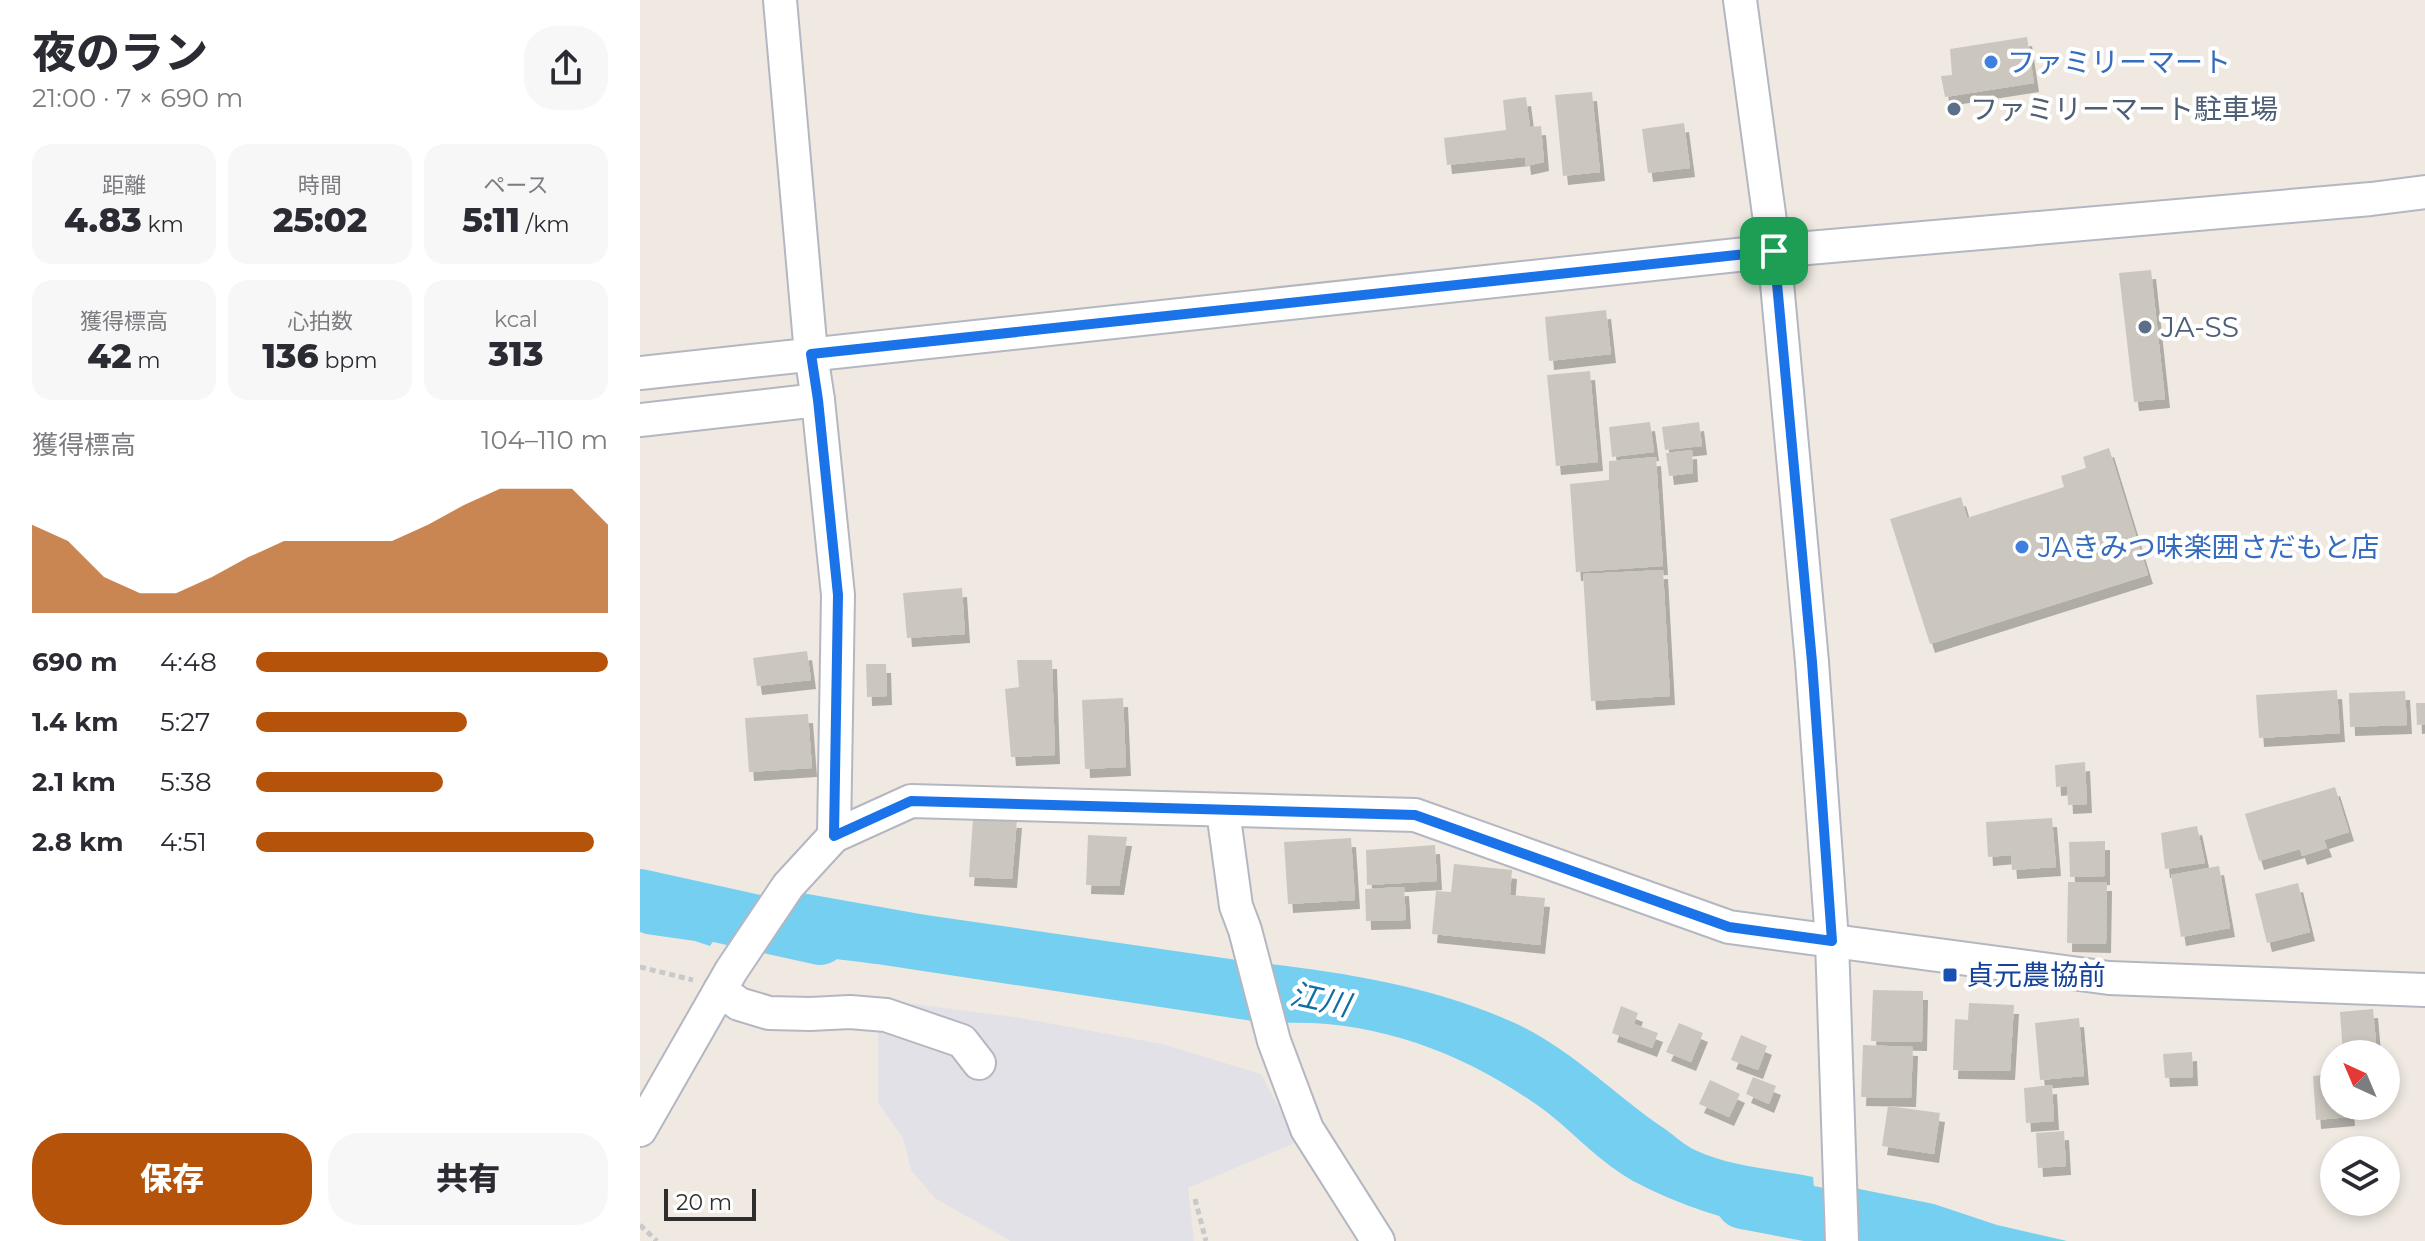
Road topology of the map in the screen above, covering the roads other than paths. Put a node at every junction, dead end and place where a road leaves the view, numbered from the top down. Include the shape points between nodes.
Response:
1 (780, 0) edge
2 (1740, 0) edge
3 (2425, 192) edge
4 (1774, 251) junction
5 (811, 354) junction
6 (640, 373) edge
7 (818, 400) junction
8 (640, 420) edge
9 (1223, 811) junction
10 (834, 836) junction
11 (1832, 941) junction
12 (725, 980) junction
13 (2425, 990) edge
14 (979, 1063) dead end
15 (640, 1130) edge
16 (1378, 1241) edge
17 (1842, 1241) edge

1 - 5 street
2 - 4 street
3 - 4 street
4 - 5 street
4 - 11 street
5 - 6 street
5 - 7 street
7 - 8 street
7 - 10 street via 838,595
9 - 10 street via 911,801
9 - 11 street via 1415,815 1729,927
9 - 16 street via 1236,906 1274,1041 1307,1129
10 - 12 street via 788,886
11 - 13 street via 2109,978
11 - 17 street
12 - 14 street via 739,1004 769,1013 886,1015 962,1041
12 - 15 street

